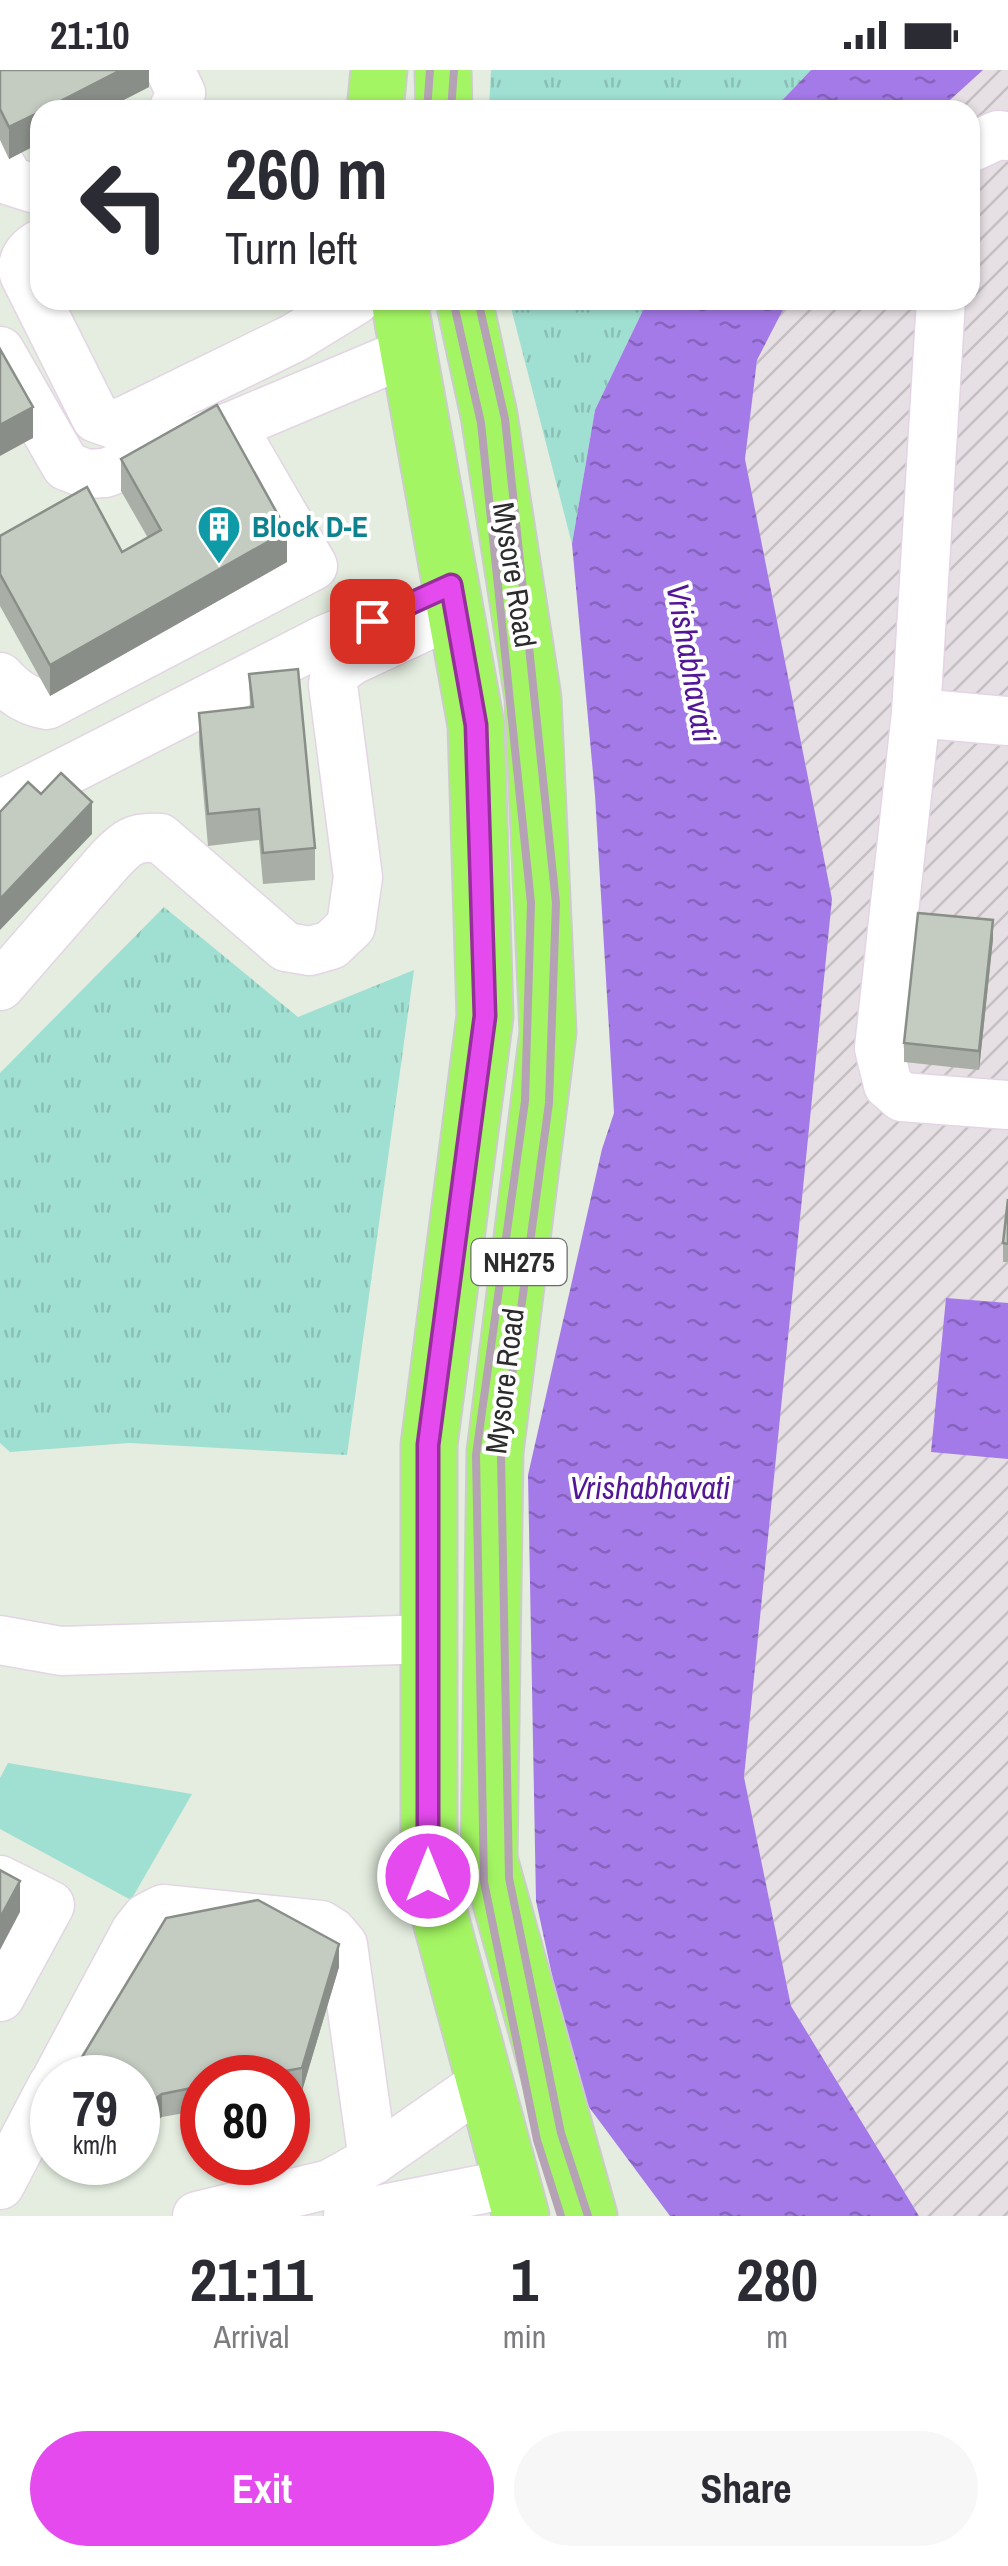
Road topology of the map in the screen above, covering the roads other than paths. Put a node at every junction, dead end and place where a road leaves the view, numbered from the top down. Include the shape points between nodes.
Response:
1 (170, 70) edge
2 (379, 70) edge
3 (444, 70) edge
4 (178, 100) edge
5 (375, 100) edge
6 (444, 100) edge
7 (1008, 136) edge
8 (980, 143) edge
9 (0, 164) edge
10 (30, 187) edge
11 (30, 253) edge
12 (30, 286) edge
13 (42, 310) edge
14 (340, 310) edge
15 (466, 310) edge
16 (941, 310) edge
17 (404, 326) edge
18 (0, 350) edge
19 (232, 426) junction
20 (454, 598) junction
21 (331, 656) junction
22 (0, 677) edge
23 (916, 713) junction
24 (1008, 721) edge
25 (0, 805) edge
26 (0, 986) edge
27 (1008, 1106) edge
28 (428, 1638) junction
29 (0, 1640) edge
30 (0, 1880) edge
31 (0, 1997) edge
32 (69, 2055) edge
33 (486, 2081) junction
34 (30, 2128) edge
35 (373, 2160) junction
36 (0, 2185) edge
37 (517, 2200) edge
38 (198, 2216) edge
39 (348, 2216) edge
40 (589, 2216) edge

1 - 4 street
2 - 5 highway
3 - 6 highway
7 - 8 street
9 - 10 street via 10,181
11 - 12 street via 22,265
13 - 14 street via 96,418 104,422 126,420
15 - 40 highway, Mysore Road / NH275 via 533,698 548,1032 495,1452 489,1859
16 - 23 street
17 - 19 street
17 - 20 highway, Mysore Road / NH275
18 - 19 street via 71,470 104,472
19 - 22 street via 312,566 46,705 11,690
20 - 21 street via 353,660
20 - 28 highway, Mysore Road / NH275 via 476,725 485,1016 428,1445
21 - 25 street
21 - 26 street via 358,877 351,926 331,946 310,952 286,947 160,838 140,836 110,860
23 - 24 street
23 - 27 street via 882,1068 902,1097
28 - 29 street via 60,1651
28 - 33 highway, Mysore Road / NH275 via 428,1876
30 - 31 street via 50,1905
32 - 35 street via 146,1918 164,1909 321,1925 343,1945
33 - 35 street
33 - 37 highway, Mysore Road / NH275
34 - 36 street
35 - 38 street via 330,2184
37 - 39 street

